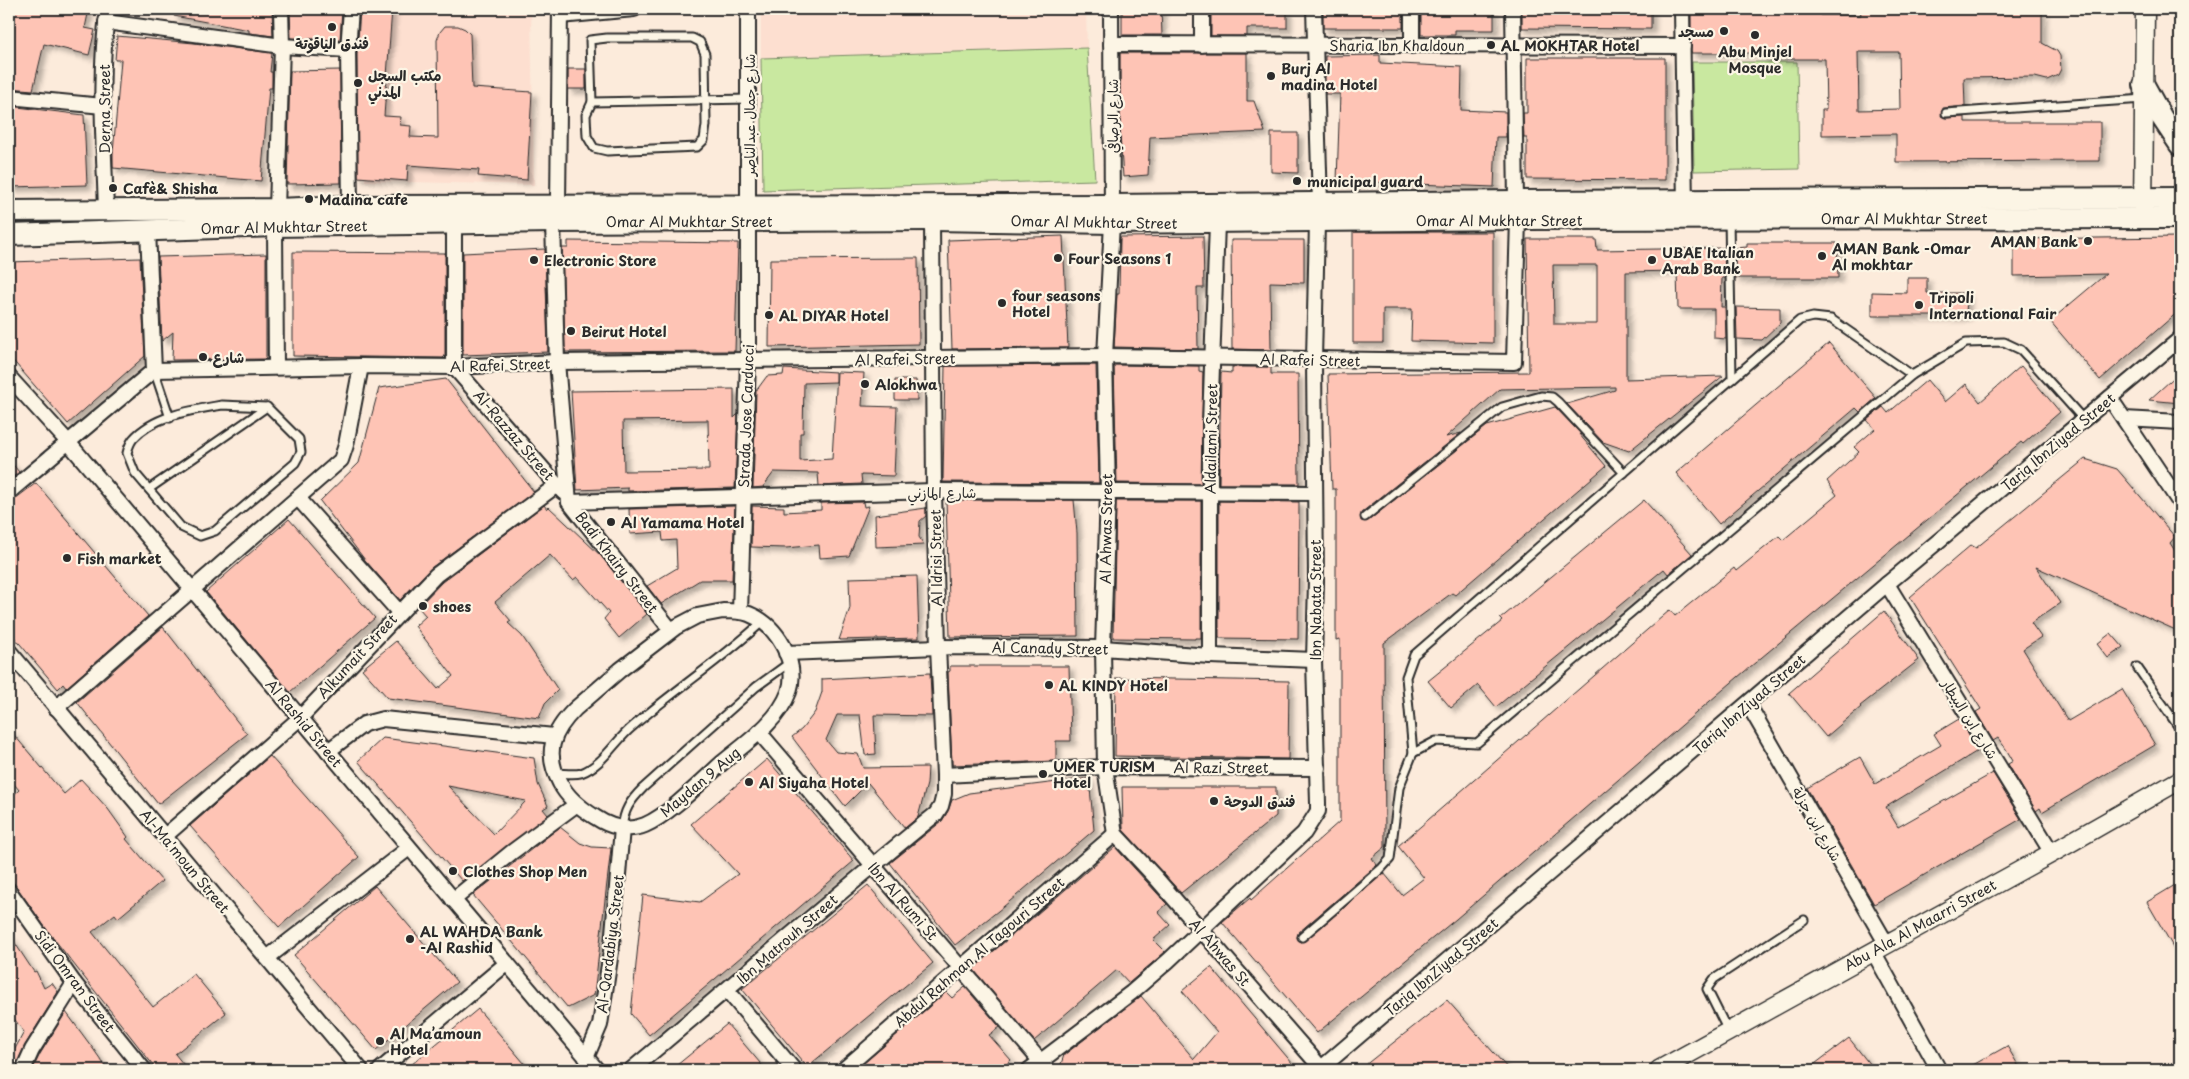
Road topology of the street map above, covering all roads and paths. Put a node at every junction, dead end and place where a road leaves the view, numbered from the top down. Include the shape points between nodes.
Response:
1 (281, 9) edge
2 (351, 9) edge
3 (634, 9) edge
4 (748, 9) edge
5 (1111, 9) edge
6 (1202, 9) edge
7 (1314, 9) edge
8 (1412, 9) edge
9 (1513, 9) edge
10 (1682, 9) edge
11 (2145, 9) edge
12 (2175, 9) edge
13 (560, 12) edge
14 (2180, 13) edge
15 (107, 15) edge
16 (1111, 44) junction
17 (1316, 44) junction
18 (1514, 45) junction
19 (282, 46) junction
20 (1202, 46) junction
21 (1412, 46) junction
22 (1683, 46) junction
23 (348, 50) junction
24 (2144, 92) junction
25 (9, 97) edge
26 (749, 99) junction
27 (705, 100) junction
28 (592, 102) junction
29 (103, 106) junction
30 (1946, 113) dead end
31 (2180, 145) edge
32 (2180, 198) edge
33 (350, 206) junction
34 (2143, 208) junction
35 (106, 210) junction
36 (1517, 210) junction
37 (1685, 210) junction
38 (9, 211) edge
39 (1319, 212) junction
40 (556, 213) junction
41 (749, 213) junction
42 (1112, 214) junction
43 (276, 217) junction
44 (2180, 218) edge
45 (1729, 219) junction
46 (932, 220) junction
47 (1217, 223) junction
48 (454, 224) junction
49 (148, 230) junction
50 (9, 235) edge
51 (2180, 340) edge
52 (1105, 356) junction
53 (1212, 357) junction
54 (932, 358) junction
55 (748, 360) junction
56 (1314, 360) junction
57 (557, 362) junction
58 (361, 366) junction
59 (276, 367) junction
60 (454, 367) junction
61 (154, 370) junction
62 (1912, 375) junction
63 (9, 378) edge
64 (1732, 379) junction
65 (2110, 398) junction
66 (267, 406) junction
67 (170, 418) junction
68 (2124, 419) junction
69 (2084, 420) junction
70 (2180, 422) edge
71 (68, 442) junction
72 (1624, 473) junction
73 (558, 486) junction
74 (149, 490) junction
75 (934, 491) junction
76 (9, 492) edge
77 (1108, 492) junction
78 (1210, 493) junction
79 (1315, 493) junction
80 (743, 497) junction
81 (298, 498) junction
82 (569, 500) junction
83 (2180, 503) edge
84 (1365, 517) dead end
85 (1887, 584) junction
86 (192, 590) junction
87 (399, 612) junction
88 (740, 612) junction
89 (762, 621) junction
90 (671, 630) junction
91 (938, 647) junction
92 (1103, 648) junction
93 (9, 652) edge
94 (1210, 656) junction
95 (788, 658) junction
96 (1314, 660) junction
97 (2137, 667) dead end
98 (1748, 704) junction
99 (56, 708) junction
100 (300, 718) junction
101 (2180, 729) edge
102 (759, 732) junction
103 (554, 736) junction
104 (328, 751) junction
105 (1413, 753) junction
106 (1105, 766) junction
107 (1318, 768) junction
108 (555, 773) junction
109 (944, 775) junction
110 (2180, 780) edge
111 (577, 804) junction
112 (941, 806) joint
113 (622, 828) junction
114 (1115, 834) junction
115 (164, 836) junction
116 (409, 848) junction
117 (2052, 853) junction
118 (872, 865) junction
119 (9, 891) edge
120 (453, 900) junction
121 (1804, 920) dead end
122 (1200, 929) junction
123 (1302, 937) dead end
124 (1880, 947) junction
125 (267, 958) junction
126 (507, 963) junction
127 (960, 968) junction
128 (74, 983) junction
129 (727, 990) junction
130 (1728, 1032) junction
131 (586, 1058) junction
132 (1044, 1066) edge
133 (23, 1070) edge
134 (144, 1070) edge
135 (361, 1070) edge
136 (380, 1070) edge
137 (597, 1070) edge
138 (631, 1070) edge
139 (794, 1070) edge
140 (843, 1070) edge
141 (1029, 1070) edge
142 (1321, 1070) edge
143 (1659, 1070) edge
144 (1939, 1070) edge

1 - 19 street
2 - 23 street
3 - 13 street
4 - 26 street, شارع جمال عبدالناصر
5 - 16 street, شارع الرصافي
6 - 20 street
7 - 17 street, Ibn Nabata Street
8 - 21 street
9 - 18 street
10 - 22 street
11 - 24 street
12 - 14 lane
13 - 40 street, Badi Khairy Street
15 - 19 street
15 - 29 street, Derna Street
16 - 20 street, Sharia Ibn Khaldoun
16 - 42 street, شارع الرصافي
17 - 20 street, Sharia Ibn Khaldoun
17 - 21 street, Sharia Ibn Khaldoun
17 - 39 street, Ibn Nabata Street
18 - 21 street, Sharia Ibn Khaldoun
18 - 22 street, Sharia Ibn Khaldoun
18 - 36 street
19 - 23 street
19 - 43 street
22 - 37 street
23 - 33 street
24 - 30 lane
24 - 31 main road
24 - 34 street
25 - 29 street
26 - 27 lane
26 - 41 street, شارع جمال عبدالناصر
27 - 28 lane
27 - 28 lane via 704,140 697,147 607,151 594,148 587,136 586,115
27 - 28 lane via 706,54 700,42 692,38 607,38 590,40
29 - 35 street, Derna Street
32 - 34 main road, Omar Al Mukhtar Street
33 - 40 main road, Omar Al Mukhtar Street
33 - 43 main road, Omar Al Mukhtar Street
34 - 37 main road, Omar Al Mukhtar Street
34 - 44 main road, Omar Al Mukhtar Street
34 - 45 main road, Omar Al Mukhtar Street
35 - 38 main road, Omar Al Mukhtar Street
35 - 43 main road, Omar Al Mukhtar Street
36 - 37 main road, Omar Al Mukhtar Street
36 - 39 main road, Omar Al Mukhtar Street
36 - 56 street, Al Rafei Street via 1514,362
37 - 45 main road, Omar Al Mukhtar Street
39 - 42 main road, Omar Al Mukhtar Street
39 - 47 main road, Omar Al Mukhtar Street
39 - 56 street, Ibn Nabata Street
40 - 41 main road, Omar Al Mukhtar Street
40 - 48 main road, Omar Al Mukhtar Street
40 - 57 street, Badi Khairy Street
41 - 42 main road, Omar Al Mukhtar Street
41 - 46 main road, Omar Al Mukhtar Street
41 - 55 street, Strada Jose Carducci
42 - 46 main road, Omar Al Mukhtar Street
42 - 47 main road, Omar Al Mukhtar Street
42 - 52 street, Al Ahwas Street
43 - 48 main road, Omar Al Mukhtar Street
43 - 49 main road, Omar Al Mukhtar Street
43 - 59 street
45 - 64 lane
46 - 54 street, Al Idrisi Street
47 - 53 street, Aldailami Street
48 - 60 street
49 - 50 main road, Omar Al Mukhtar Street
49 - 61 street
51 - 65 street, Tariq IbnZiyad Street
52 - 53 street, Al Rafei Street
52 - 54 street, Al Rafei Street
52 - 77 street, Al Ahwas Street
53 - 56 street, Al Rafei Street
53 - 78 street, Aldailami Street
54 - 55 street, Al Rafei Street
54 - 75 street, Al Idrisi Street
55 - 57 street, Al Rafei Street
55 - 80 street, Strada Jose Carducci
56 - 79 street, Ibn Nabata Street
57 - 60 street, Al Rafei Street
57 - 82 street, Badi Khairy Street
58 - 59 street, Al Rafei Street
58 - 60 street, Al Rafei Street
58 - 81 street via 341,460
59 - 61 street, Al Rafei Street
60 - 73 street, Al-Razzaz Street
61 - 67 lane
61 - 71 street
62 - 64 lane via 1831,319 1813,317 1800,320
62 - 69 lane via 1966,344 2004,342 2021,350
62 - 105 lane via 1477,743 1436,741
63 - 71 street, Al Rashid Street
64 - 72 lane
65 - 68 street
65 - 69 street, Tariq IbnZiyad Street
66 - 67 lane via 222,405
66 - 74 lane
66 - 74 lane via 299,439 301,452 295,463 215,531 200,536 181,527
67 - 74 lane via 150,425 132,440 127,453 135,473
68 - 70 street
68 - 83 street
69 - 85 street, Tariq IbnZiyad Street
71 - 76 street
71 - 86 street, Al Rashid Street
72 - 84 lane via 1558,402 1552,397 1541,396 1502,407
72 - 105 lane via 1414,655 1406,677
73 - 82 street, Al-Razzaz Street
73 - 87 street, Alkumait Street via 436,575
75 - 77 street, شارع المازني
75 - 80 street, شارع المازني
75 - 91 street, Al Idrisi Street
77 - 78 street, شارع المازني
77 - 92 street, Al Ahwas Street
78 - 79 street, شارع المازني
78 - 94 street, Aldailami Street
79 - 96 street, Ibn Nabata Street
80 - 82 street, شارع المازني
80 - 88 street, Strada Jose Carducci
81 - 86 street
81 - 87 street
82 - 90 street, Badi Khairy Street
85 - 98 street, Tariq IbnZiyad Street
85 - 117 street, شارع ابن البيطار
86 - 99 street
86 - 100 street, Al Rashid Street
87 - 100 street, Alkumait Street
88 - 89 street
88 - 90 street via 723,611 697,616
89 - 95 street via 778,638
89 - 108 lane via 741,642 630,728 596,765 580,774
90 - 103 street via 575,709
91 - 92 street, Al Canady Street
91 - 95 street, Al Canady Street
91 - 109 street, Al Idrisi Street
92 - 94 street, Al Canady Street
92 - 106 street, Al Ahwas Street
93 - 99 street, Al-Ma'moun Street
94 - 96 street, Al Canady Street
95 - 102 street, Maydan 9 Aug via 789,690 774,716
95 - 113 lane via 642,788 630,801
96 - 107 street, Ibn Nabata Street
97 - 101 lane
98 - 124 street, شارع ابن جزلة
98 - 142 street, Tariq IbnZiyad Street
99 - 115 street, Al-Ma'moun Street
100 - 104 street, Al Rashid Street
100 - 115 street, Alkumait Street
102 - 113 street, Maydan 9 Aug via 668,810 646,824
102 - 118 street, Ibn Al Rumi St
103 - 104 street via 383,719 364,724
103 - 108 street, Maydan 9 Aug via 552,757
104 - 116 street, Al Rashid Street
105 - 123 lane via 1399,788 1390,859
106 - 107 street, Al Razi Street
106 - 109 street, Al Razi Street
106 - 114 street, Al Ahwas Street
107 - 122 street, Ibn Nabata Street via 1318,812 1313,821
108 - 111 street, Maydan 9 Aug
109 - 112 street, Al Idrisi Street
110 - 117 street, Abu Ala Al Maarri Street
111 - 113 street, Maydan 9 Aug via 602,822
111 - 120 street
112 - 118 street, Ibn Matrouh Street via 936,814
113 - 131 street, Al-Qardabiya Street via 612,944 600,1025
114 - 122 street, Al Ahwas St
114 - 127 street, Abdul Rahman Al Tagouri Street
115 - 125 street, Al-Ma'moun Street
116 - 120 street, Al Rashid Street
116 - 125 street
117 - 124 street, Abu Ala Al Maarri Street
118 - 127 street, Ibn Al Rumi St
118 - 129 street, Ibn Matrouh Street
119 - 128 street, Sidi Omran Street
120 - 126 street, Al Rashid Street
121 - 130 lane via 1714,979 1707,989
122 - 132 street, Ibn Nabata Street via 1168,961
122 - 142 street, Al Ahwas St
124 - 130 street, Abu Ala Al Maarri Street
124 - 144 street, شارع ابن جزلة
125 - 135 street, Al-Ma'moun Street
126 - 131 street, Al Rashid Street
126 - 136 street
127 - 132 street, Ibn Al Rumi St
127 - 140 street, Abdul Rahman Al Tagouri Street
128 - 133 street
128 - 134 street, Sidi Omran Street
129 - 138 street, Ibn Matrouh Street
129 - 139 street
130 - 143 street, Abu Ala Al Maarri Street
131 - 137 street, Al Rashid Street
132 - 141 street, Ibn Nabata Street

